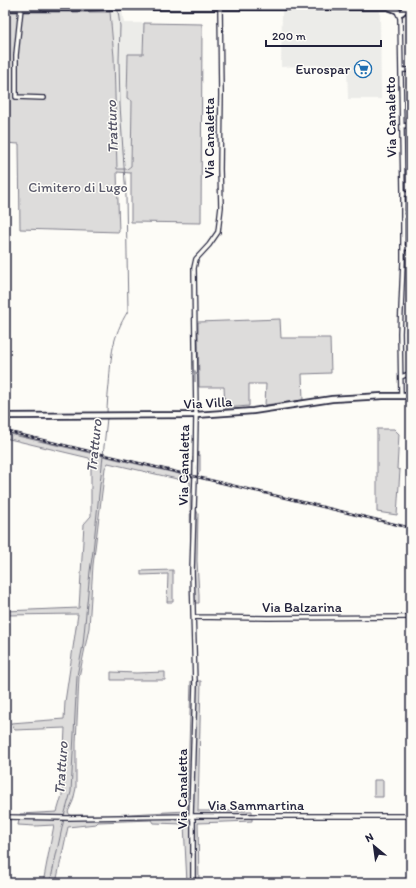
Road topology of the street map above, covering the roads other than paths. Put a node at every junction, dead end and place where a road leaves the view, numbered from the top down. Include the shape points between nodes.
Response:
1 (80, 5) edge
2 (100, 6) edge
3 (112, 6) edge
4 (220, 7) junction
5 (5, 8) edge
6 (21, 8) junction
7 (73, 8) junction
8 (394, 8) edge
9 (408, 8) edge
10 (400, 18) junction
11 (401, 70) junction
12 (411, 70) edge
13 (44, 98) dead end
14 (411, 125) edge
15 (402, 126) junction
16 (403, 194) junction
17 (411, 194) edge
18 (403, 216) junction
19 (411, 217) edge
20 (403, 247) junction
21 (411, 249) edge
22 (411, 372) edge
23 (401, 377) junction
24 (401, 396) junction
25 (411, 396) edge
26 (196, 415) junction
27 (5, 416) edge
28 (194, 617) junction
29 (411, 617) edge
30 (191, 816) junction
31 (411, 816) edge
32 (5, 818) edge
33 (193, 883) edge

1 - 7 street
2 - 3 street
2 - 7 street
3 - 4 street
4 - 8 street
26 -> 4 street, Via Canaletta via 194,268 196,259 218,232 221,207
5 - 6 street
6 - 7 street
6 - 13 street via 16,55 16,97
8 - 9 street via 401,13
8 - 10 street, Via Canaletto
9 - 10 street
10 - 11 street, Via Canaletto
11 - 12 street
11 - 15 street, Via Canaletto
14 - 15 street
15 - 16 street, Via Canaletto
16 - 17 street
16 - 18 street, Via Canaletto
18 - 19 street
18 - 20 street, Via Canaletto
20 - 21 street
20 - 23 street, Via Canaletto
22 - 23 street
23 - 24 street, Via Canaletto
24 - 25 street, Via Villa
24 - 26 street, Via Villa via 332,400 253,411
26 - 27 street, Via Villa
26 - 28 street, Via Canaletta via 192,571
28 - 29 street, Via Balzarina
28 - 30 street, Via Canaletta via 195,685
30 - 31 street, Via Sammartina
30 - 32 street, Via Sammartina
30 - 33 street, Via Canaletta

